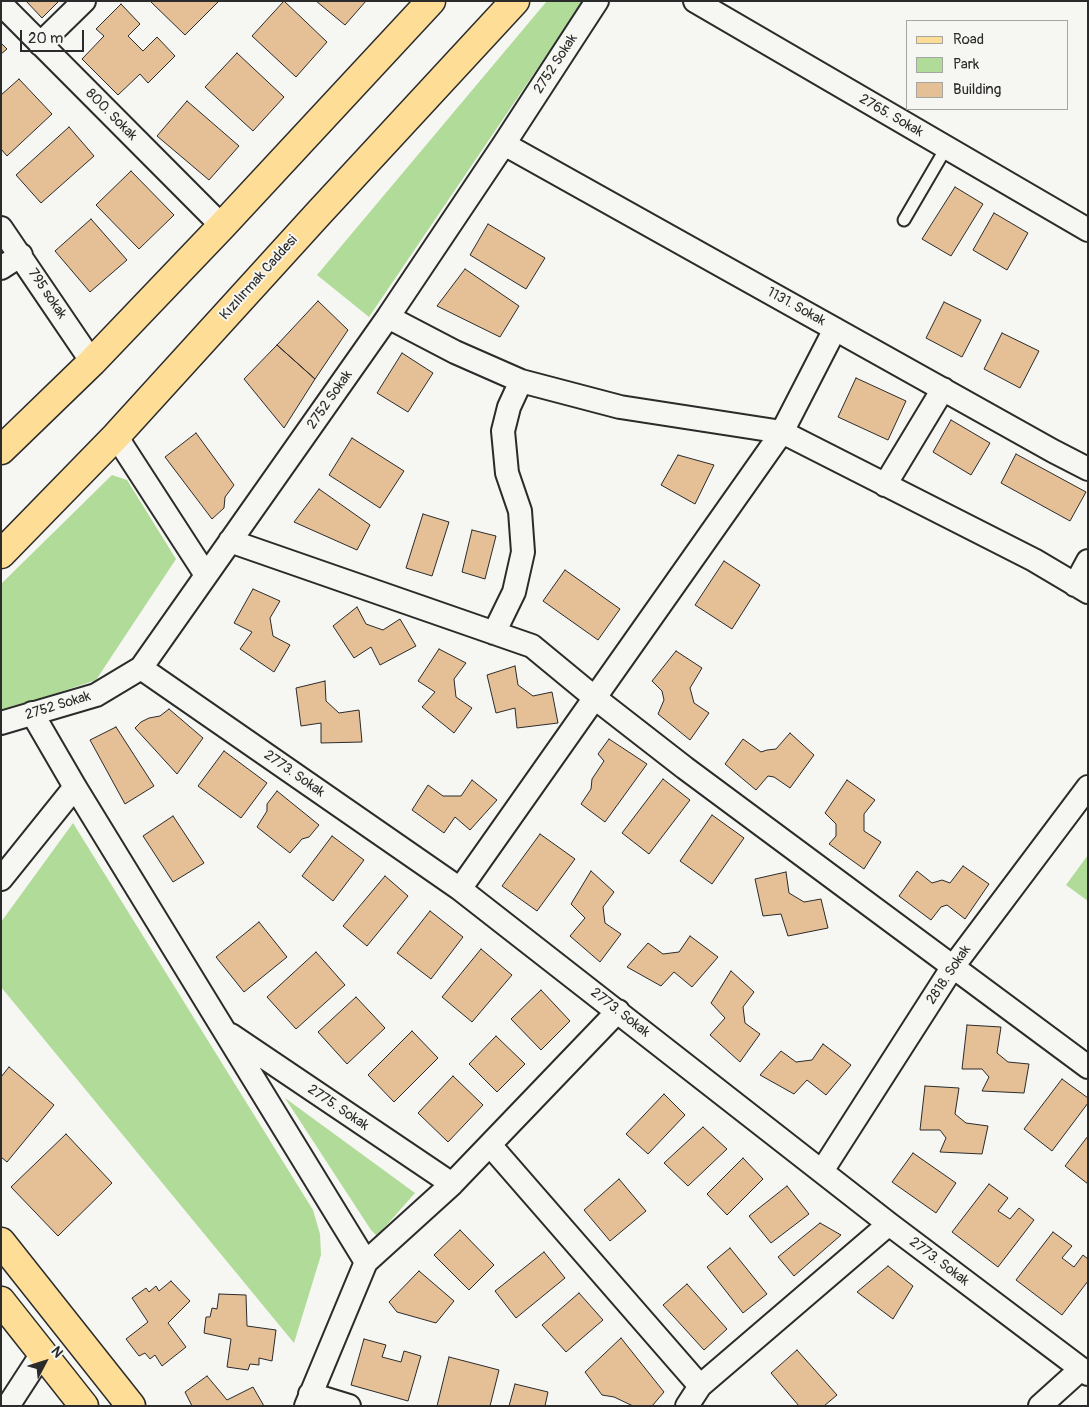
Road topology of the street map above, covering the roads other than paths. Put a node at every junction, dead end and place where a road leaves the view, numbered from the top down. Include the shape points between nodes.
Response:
1 (84, 1) edge
2 (431, 1) edge
3 (515, 1) edge
4 (596, 1) edge
5 (695, 1) edge
6 (1, 4) edge
7 (40, 44) junction
8 (504, 144) junction
9 (946, 148) junction
10 (904, 220) dead end
11 (222, 226) junction
12 (1, 228) edge
13 (1088, 230) edge
14 (21, 255) junction
15 (1, 268) edge
16 (388, 317) junction
17 (835, 329) junction
18 (92, 362) junction
19 (521, 381) junction
20 (943, 389) junction
21 (782, 432) junction
22 (116, 436) junction
23 (1, 450) edge
24 (1088, 469) edge
25 (885, 485) junction
26 (230, 541) junction
27 (1, 554) edge
28 (1088, 561) edge
29 (206, 575) junction
30 (1081, 589) edge
31 (494, 633) junction
32 (141, 668) junction
33 (595, 698) junction
34 (32, 713) junction
35 (1, 723) edge
36 (75, 787) junction
37 (1088, 787) edge
38 (1, 879) edge
39 (460, 889) junction
40 (952, 968) junction
41 (618, 1011) junction
42 (224, 1031) junction
43 (1088, 1067) edge
44 (490, 1145) junction
45 (822, 1171) junction
46 (452, 1184) junction
47 (889, 1224) junction
48 (1, 1242) edge
49 (366, 1262) junction
50 (1, 1301) edge
51 (43, 1352) junction
52 (1084, 1371) edge
53 (700, 1386) junction
54 (308, 1400) edge
55 (8, 1406) edge
56 (84, 1406) edge
57 (131, 1406) edge
58 (349, 1406) edge
59 (687, 1406) edge
60 (1040, 1406) edge

1 - 7 street
2 - 11 main road
3 - 22 main road, Kızılırmak Caddesi
4 - 8 street, 2752 Sokak
5 - 9 street, 2765. Sokak
6 - 7 street, 800. Sokak
7 - 11 street, 800. Sokak
8 - 16 street, 2752 Sokak
8 - 17 street, 1131. Sokak
9 - 10 lane
9 - 13 street, 2765. Sokak
11 - 18 main road
12 - 14 street, 795 sokak
14 - 15 street
14 - 18 street, 795 sokak
16 - 19 street
16 - 26 street, 2752 Sokak
17 - 20 street, 1131. Sokak
17 - 21 street
18 - 23 main road
19 - 21 street via 620,407
19 - 31 street via 503,431 507,473 520,511 523,552 514,592
20 - 24 street, 1131. Sokak
20 - 25 street
21 - 25 street
21 - 33 street
22 - 27 main road, Kızılırmak Caddesi
22 - 29 street
25 - 30 street via 1034,560
26 - 29 street, 2752 Sokak
26 - 31 street
28 - 30 street
29 - 32 street, 2752 Sokak
31 - 33 street via 532,646
32 - 34 street, 2752 Sokak via 96,695
32 - 39 street, 2773. Sokak
33 - 39 street
33 - 40 street
34 - 35 street, 2752 Sokak
34 - 36 street
36 - 38 street
36 - 42 street
37 - 40 street, 2818. Sokak
39 - 41 street, 2773. Sokak
40 - 43 street
40 - 45 street, 2818. Sokak
41 - 44 street
41 - 45 street, 2773. Sokak
42 - 46 street, 2775. Sokak
42 - 49 street
44 - 46 street
44 - 53 street
45 - 47 street, 2773. Sokak
46 - 49 street
47 - 52 street, 2773. Sokak
47 - 53 street
48 - 57 main road
49 - 54 street
50 - 51 main road
51 - 55 street
51 - 56 main road
52 - 60 street
53 - 59 street
54 - 58 street

